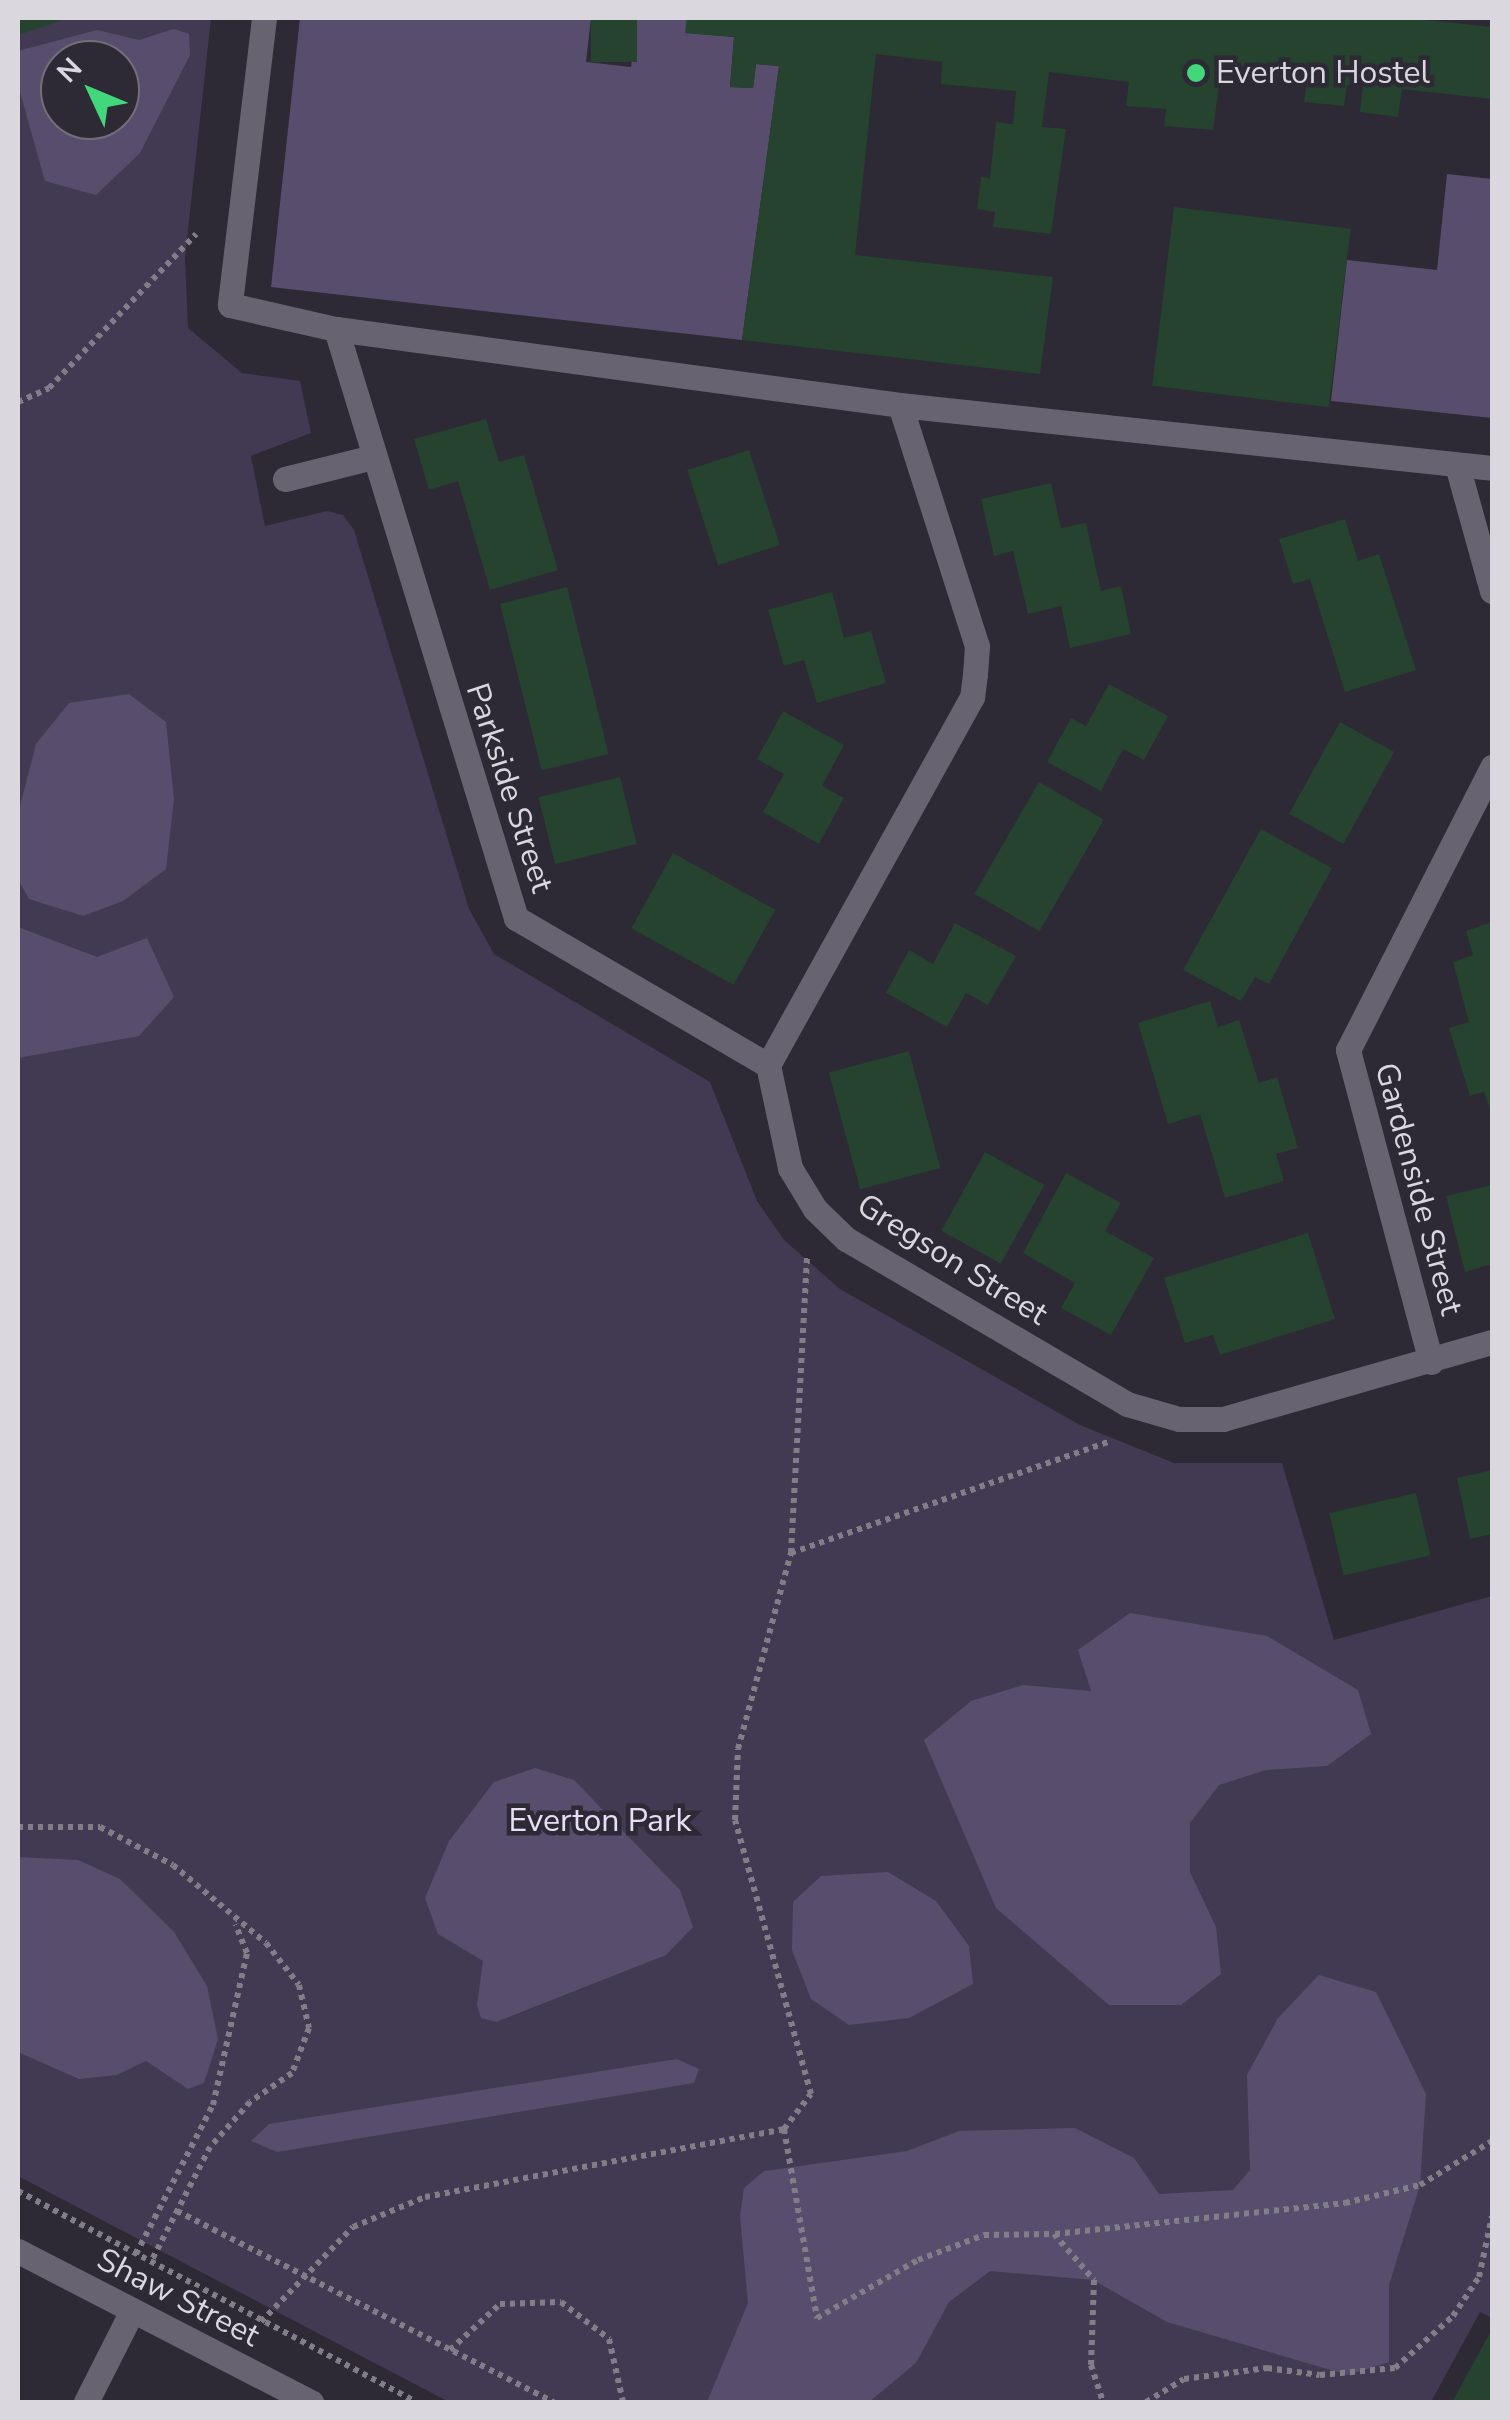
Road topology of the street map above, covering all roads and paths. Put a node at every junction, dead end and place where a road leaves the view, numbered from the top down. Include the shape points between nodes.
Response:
1 (264, 18) edge
2 (245, 182) junction
3 (336, 328) junction
4 (18, 402) edge
5 (900, 404) junction
6 (372, 456) junction
7 (1457, 466) junction
8 (1492, 468) edge
9 (285, 479) dead end
10 (1492, 592) edge
11 (1492, 766) edge
12 (768, 1064) junction
13 (815, 1209) junction
14 (1492, 1342) edge
15 (1431, 1362) junction
16 (1179, 1419) junction
17 (791, 1553) junction
18 (18, 1826) edge
19 (234, 1923) junction
20 (784, 2130) junction
21 (1492, 2140) edge
22 (18, 2191) edge
23 (177, 2211) junction
24 (1492, 2216) edge
25 (1054, 2234) junction
26 (18, 2250) edge
27 (136, 2254) junction
28 (151, 2262) junction
29 (302, 2274) junction
30 (131, 2313) junction
31 (261, 2320) junction
32 (450, 2350) junction
33 (226, 2360) junction
34 (86, 2402) edge
35 (311, 2402) edge
36 (416, 2402) edge
37 (553, 2402) edge
38 (622, 2402) edge
39 (1103, 2402) edge
40 (1146, 2402) edge

1 - 2 street
2 - 3 street via 230,305
2 - 4 path via 48,388
3 - 5 street
3 - 6 street, Parkside Street
5 - 7 street
5 - 12 street via 977,646 972,698
6 - 9 street
6 - 12 street, Parkside Street via 516,918
7 - 8 street
7 - 10 street
11 - 15 street, Gardenside Street via 1348,1050
12 - 13 street, Gregson Street via 790,1168
13 - 16 street, Gregson Street via 846,1239 1127,1404
13 - 17 path via 800,1298
14 - 15 street, Gregson Street
15 - 16 street, Gregson Street via 1223,1419
16 - 17 path
17 - 20 path via 738,1749 736,1820 811,2094
18 - 19 path via 100,1827 173,1865
19 - 23 path via 266,1943 299,1985 308,2028 292,2073 250,2102 210,2147
19 - 27 path via 248,1953 213,2105
20 - 25 path via 817,2318 918,2260 984,2234
20 - 29 path via 425,2197 352,2227
21 - 25 path via 1420,2185 1344,2203
22 - 27 path
23 - 28 path
23 - 29 path
24 - 40 path via 1479,2277 1452,2316 1395,2368 1320,2375 1267,2368 1184,2380
25 - 39 path via 1094,2280 1091,2365
26 - 30 street, Shaw Street
27 - 28 path
28 - 31 path
29 - 31 path
29 - 32 path
30 - 33 street, Shaw Street
30 - 34 street
31 - 33 path
31 - 36 path
32 - 37 path
32 - 38 path via 500,2304 561,2302 609,2339 622,2368
33 - 35 street, Shaw Street

